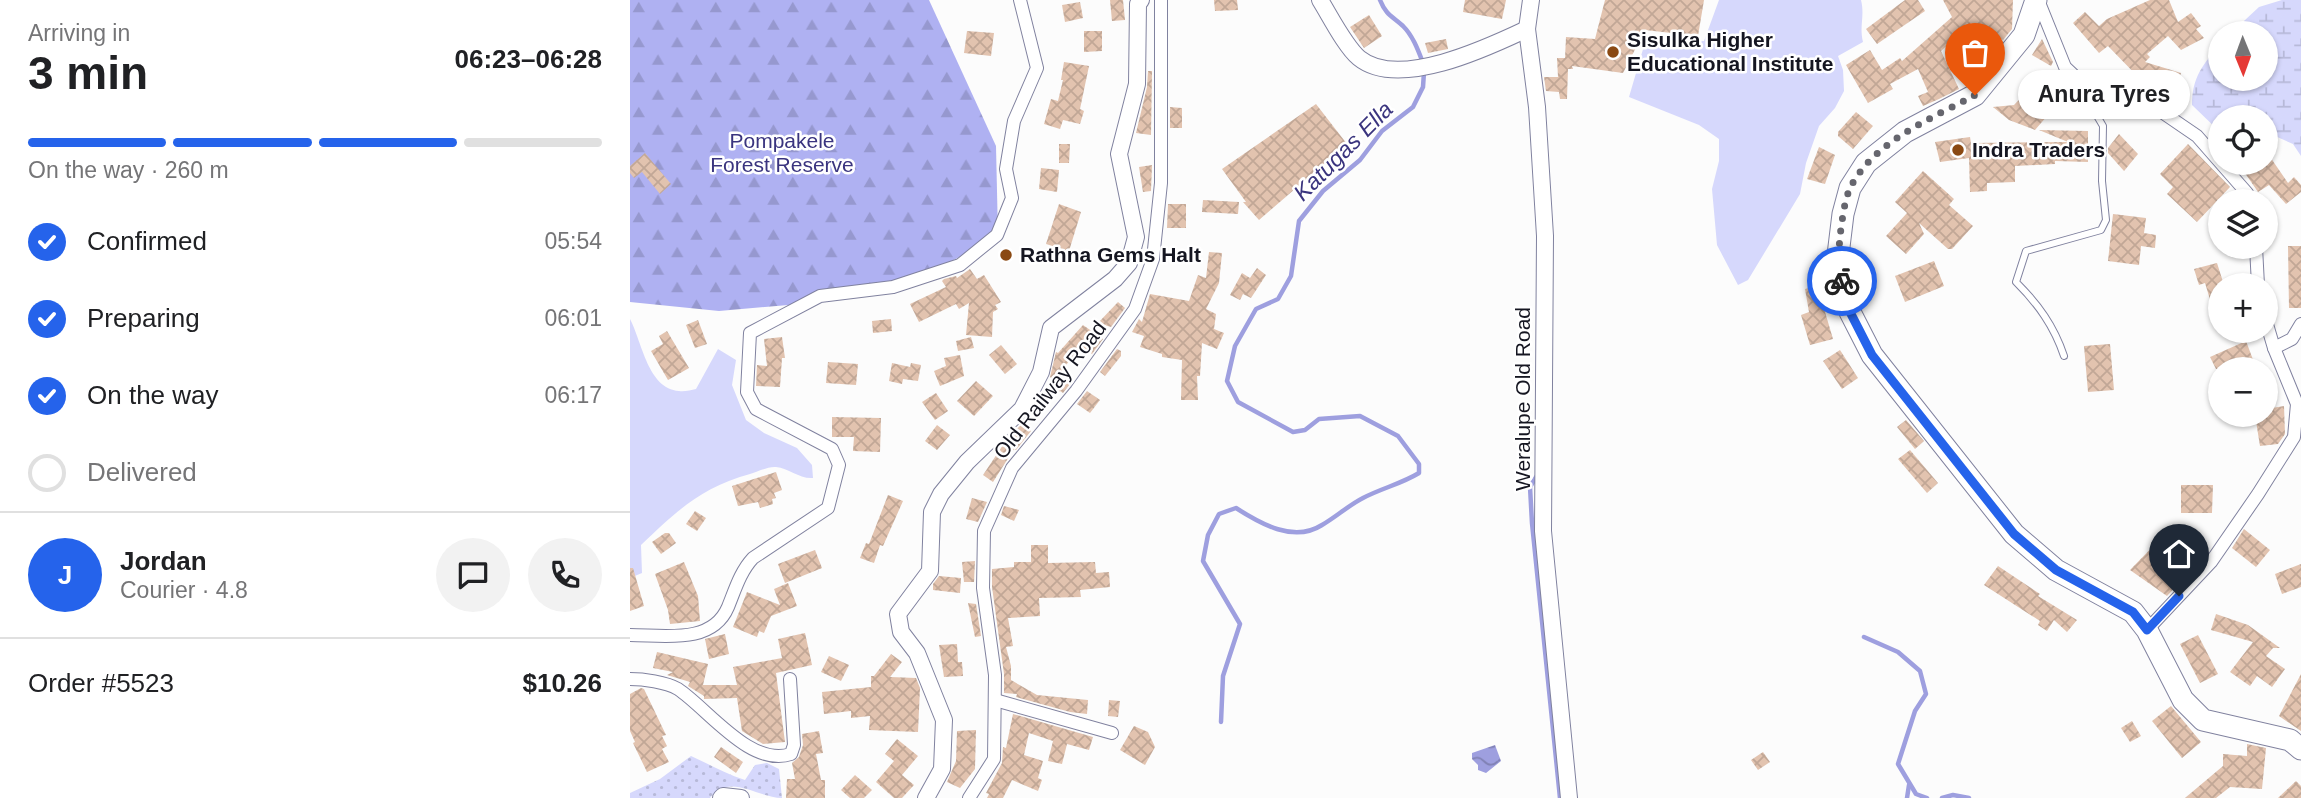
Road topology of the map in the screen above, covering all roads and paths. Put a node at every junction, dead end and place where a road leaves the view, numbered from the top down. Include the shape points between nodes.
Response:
1 (1020, 0) edge
2 (1141, 0) edge
3 (1161, 0) edge
4 (1320, 0) edge
5 (1531, 0) edge
6 (2037, 0) edge
7 (1527, 29) junction
8 (2082, 84) junction
9 (2243, 189) edge
10 (2301, 324) edge
11 (2273, 343) edge
12 (2274, 348) junction
13 (2064, 356) dead end
14 (2299, 404) edge
15 (2147, 630) junction
16 (630, 635) edge
17 (630, 679) edge
18 (790, 679) dead end
19 (995, 700) junction
20 (1112, 733) dead end
21 (2301, 749) edge
22 (721, 798) edge
23 (741, 798) edge
24 (926, 798) edge
25 (969, 798) edge
26 (1569, 798) edge

1 - 16 street via 1037,68 1014,121 1006,169 1012,198 997,235 960,265 893,287 820,296 750,333 747,392 756,409 832,449 839,465 828,508 752,558 724,616 710,629 690,635
2 - 24 street via 1137,84 1118,154 1136,237 1129,263 1051,328 1041,372 1022,409 967,462 941,495 932,512 930,571 898,614 901,632 917,653 944,720 942,769
3 - 19 street, Old Railway Road via 1161,183 1153,259 1135,309 1076,391 1012,468 984,531 983,588
4 - 7 street via 1356,56 1389,71 1425,67
5 - 7 street, Weralupe Old Road
6 - 8 street via 2064,67
6 - 15 highway via 2024,35 1975,95 1905,132 1866,163 1850,188 1843,214 1838,255 1841,277 1850,312 1872,355 2014,534 2056,570 2133,612
7 - 26 street, Weralupe Old Road via 1545,236 1543,531
8 - 9 street via 2159,110 2197,136
8 - 13 lane via 2103,127 2106,220 2101,230 2026,251 2016,282 2056,332
10 - 12 street via 2292,338
11 - 12 street
12 - 14 street
14 - 15 street via 2294,436 2258,495 2211,562
15 - 21 highway via 2183,700 2203,720 2290,740
17 - 18 street via 676,688 742,744 779,758 791,754 794,745
19 - 20 street
19 - 25 street, Old Railway Road via 994,759
22 - 23 street

